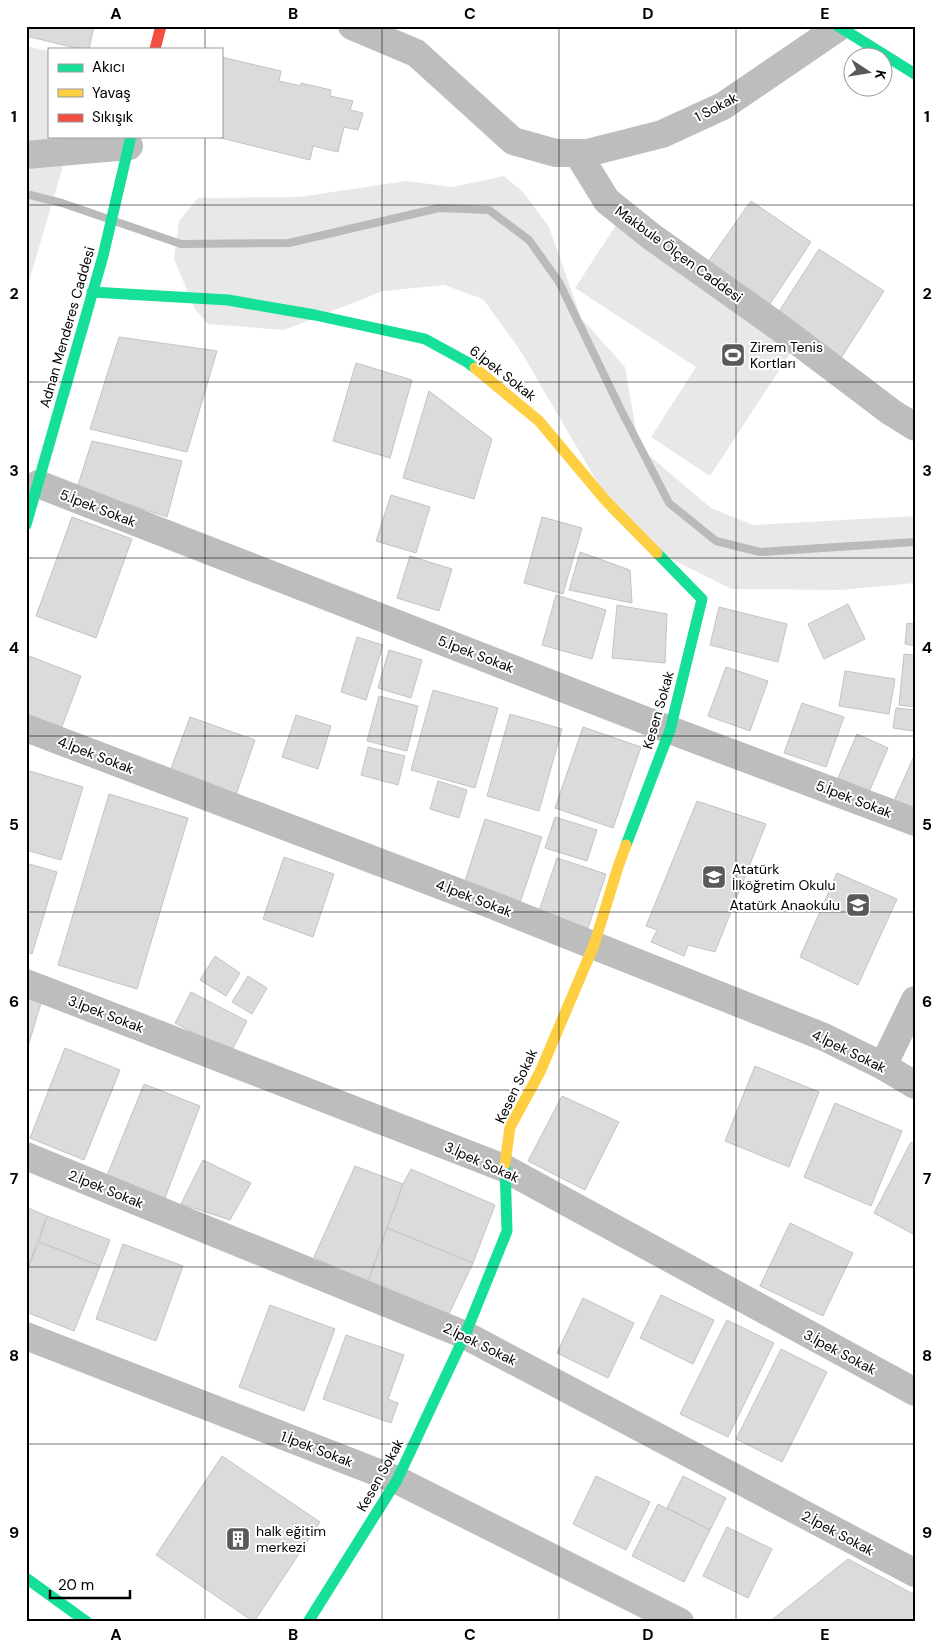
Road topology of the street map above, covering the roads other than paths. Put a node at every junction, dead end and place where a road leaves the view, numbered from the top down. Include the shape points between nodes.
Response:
1 (161, 26) edge
2 (352, 26) edge
3 (839, 27) edge
4 (155, 48) edge
5 (915, 74) edge
6 (130, 141) edge
7 (578, 154) junction
8 (26, 155) edge
9 (92, 292) junction
10 (915, 427) edge
11 (38, 484) junction
12 (26, 524) edge
13 (702, 599) joint
14 (26, 728) edge
15 (670, 730) junction
16 (915, 822) edge
17 (594, 945) junction
18 (26, 983) edge
19 (915, 1000) edge
20 (883, 1066) junction
21 (915, 1086) edge
22 (26, 1156) edge
23 (504, 1168) junction
24 (466, 1335) junction
25 (26, 1336) edge
26 (915, 1392) edge
27 (398, 1480) junction
28 (915, 1573) edge
29 (26, 1578) edge
30 (87, 1622) edge
31 (308, 1622) edge
32 (680, 1622) edge

1 - 4 street
2 - 7 street via 416,53 513,141 556,153
3 - 5 street
3 - 7 street, 1 Sokak via 723,106 662,134
6 - 8 street
6 - 9 street, Adnan Menderes Caddesi
7 - 10 street, Makbule Ölçen Caddesi via 607,201
9 - 11 street, Adnan Menderes Caddesi
9 - 13 street, 6.İpek Sokak via 228,300 425,339 466,362 539,421 606,501
11 - 12 street, Adnan Menderes Caddesi
11 - 15 street, 5.İpek Sokak
13 - 15 street, Kesen Sokak
14 - 17 street, 4.İpek Sokak
15 - 16 street, 5.İpek Sokak
15 - 17 street, Kesen Sokak via 618,867
17 - 20 street, 4.İpek Sokak via 824,1037
17 - 23 street, Kesen Sokak via 540,1072 510,1128
18 - 23 street, 3.İpek Sokak
19 - 20 street
20 - 21 street, 4.İpek Sokak
22 - 24 street, 2.İpek Sokak
23 - 24 street, Kesen Sokak via 507,1231
23 - 26 street, 3.İpek Sokak
24 - 27 street, Kesen Sokak
24 - 28 street, 2.İpek Sokak
25 - 27 street, 1.İpek Sokak
27 - 31 street, Kesen Sokak
27 - 32 street, 1.İpek Sokak
29 - 30 street

